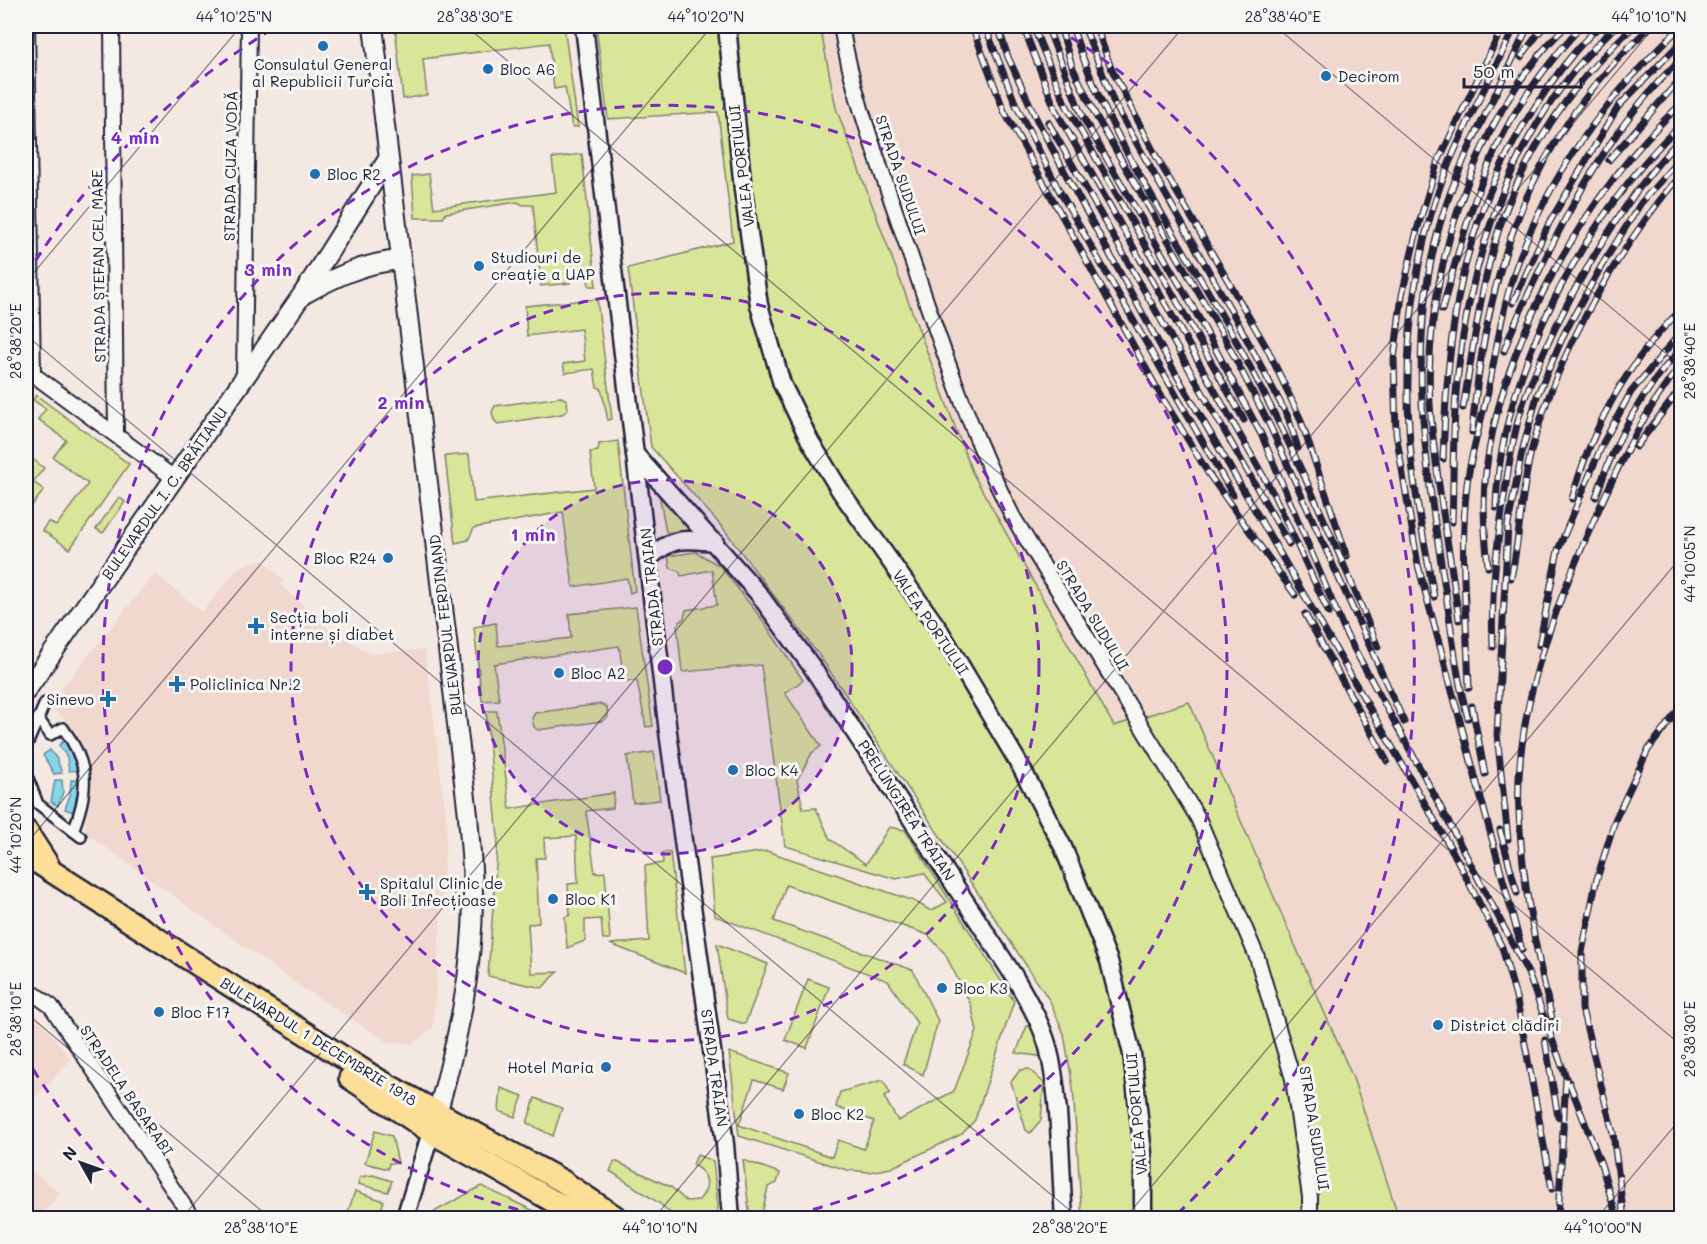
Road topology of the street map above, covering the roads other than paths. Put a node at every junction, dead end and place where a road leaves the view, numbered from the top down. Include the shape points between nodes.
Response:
1 (27, 26) edge
2 (112, 26) edge
3 (249, 26) edge
4 (372, 26) edge
5 (584, 26) edge
6 (727, 26) edge
7 (841, 26) edge
8 (388, 159) junction
9 (400, 260) junction
10 (302, 295) junction
11 (28, 375) edge
12 (244, 378) junction
13 (116, 435) junction
14 (635, 454) junction
15 (174, 478) junction
16 (715, 542) junction
17 (648, 559) junction
18 (26, 691) edge
19 (45, 703) dead end
20 (38, 718) junction
21 (26, 747) edge
22 (26, 774) edge
23 (26, 831) edge
24 (26, 855) edge
25 (26, 871) edge
26 (53, 873) junction
27 (26, 988) edge
28 (434, 1123) junction
29 (192, 1218) edge
30 (405, 1218) edge
31 (583, 1218) edge
32 (617, 1218) edge
33 (731, 1218) edge
34 (1064, 1218) edge
35 (1143, 1218) edge
36 (1310, 1218) edge

1 - 11 street
2 - 13 street, STRADA ȘTEFAN CEL MARE
3 - 12 street, STRADA CUZA VODĂ
4 - 8 main road, BULEVARDUL FERDINAND
5 - 14 street, STRADA TRAIAN
6 - 35 street, VALEA PORTULUI via 759,305 782,384 841,492 940,631 1064,847 1109,961 1132,1054 1143,1153
7 - 36 street, STRADA SUDULUI via 849,73 934,324 993,477 1013,517 1198,818 1257,957 1293,1079
8 - 9 main road, BULEVARDUL FERDINAND
8 - 10 main road, BULEVARDUL I. C. BRĂTIANU
9 - 10 main road, BULEVARDUL I. C. BRĂTIANU via 360,267
9 - 28 main road, BULEVARDUL FERDINAND via 468,815 473,897 468,976 457,1046
10 - 12 main road, BULEVARDUL I. C. BRĂTIANU
11 - 13 street
12 - 15 main road, BULEVARDUL I. C. BRĂTIANU
13 - 15 street
14 - 16 street, PRELUNGIREA TRAIAN
14 - 17 street, STRADA TRAIAN
15 - 18 main road, BULEVARDUL I. C. BRĂTIANU
16 - 17 street via 675,540 664,544
16 - 34 street, PRELUNGIREA TRAIAN via 758,593 856,731 1036,1016 1053,1075
17 - 33 street, STRADA TRAIAN via 725,1144
19 - 20 street
20 - 21 street
20 - 22 street via 50,735 63,728 81,756 85,791 77,834 38,804
23 - 26 main road
24 - 26 main road, BULEVARDUL 1 DECEMBRIE 1918
25 - 28 main road, BULEVARDUL 1 DECEMBRIE 1918
26 - 28 main road, BULEVARDUL 1 DECEMBRIE 1918
27 - 29 street, STRADELA BASARABI via 51,1006
28 - 30 street, BULEVARDUL FERDINAND
28 - 31 main road, BULEVARDUL 1 DECEMBRIE 1918
28 - 32 main road, BULEVARDUL 1 DECEMBRIE 1918 via 562,1181

